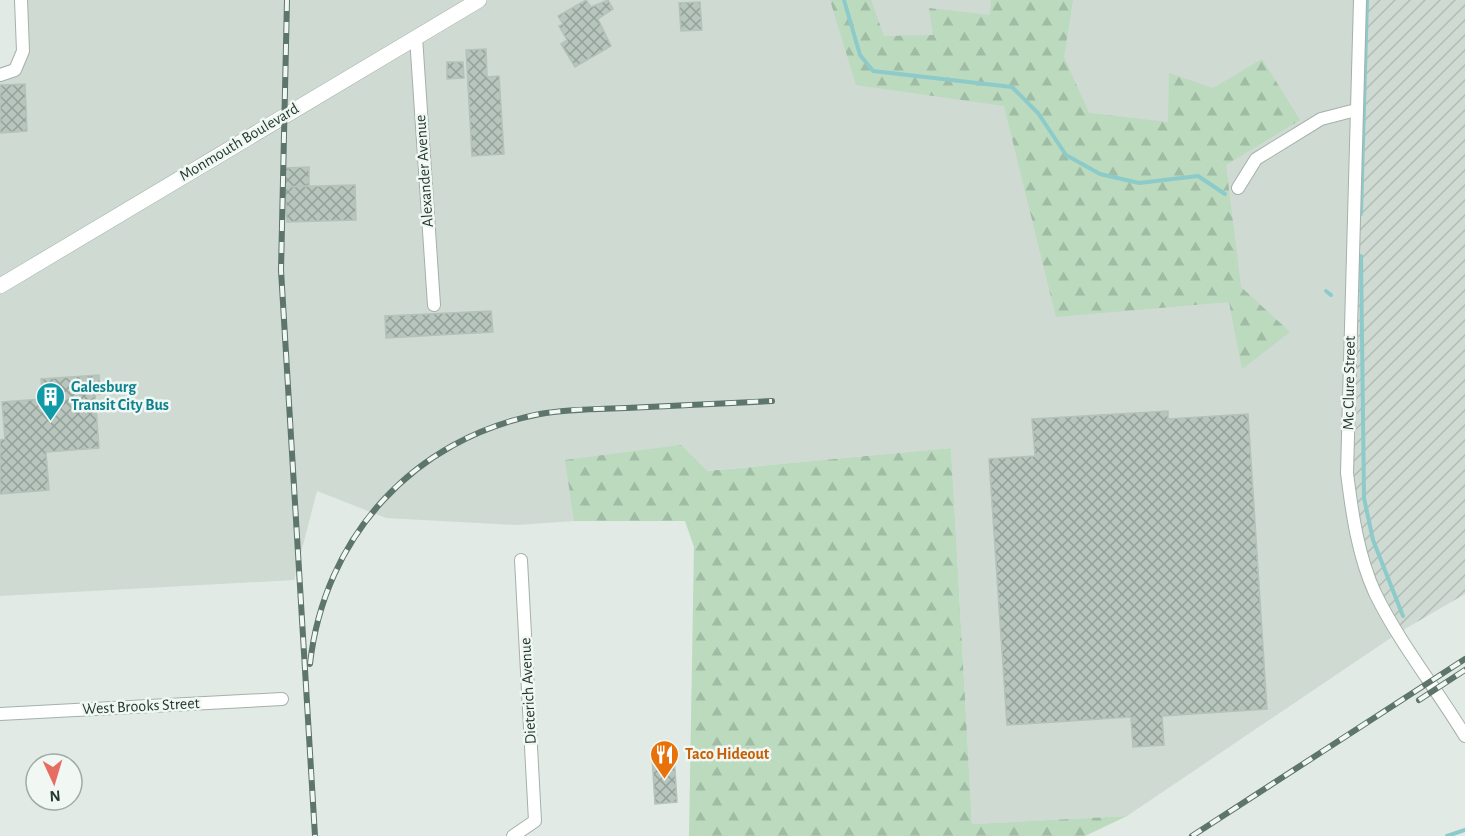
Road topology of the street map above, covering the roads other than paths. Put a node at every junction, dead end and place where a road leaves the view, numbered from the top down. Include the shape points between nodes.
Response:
1 (21, 0) edge
2 (479, 0) edge
3 (1360, 0) edge
4 (417, 38) junction
5 (0, 75) edge
6 (1356, 110) junction
7 (1238, 189) dead end
8 (0, 286) edge
9 (434, 305) dead end
10 (521, 560) dead end
11 (282, 699) dead end
12 (0, 714) edge
13 (1465, 736) edge
14 (513, 836) edge

1 - 5 street via 23,51 15,70
2 - 4 street, Monmouth Boulevard
3 - 6 street, Mc Clure Street
4 - 8 street, Monmouth Boulevard
4 - 9 street, Alexander Avenue
6 - 7 street via 1321,119 1256,159
6 - 13 street, Mc Clure Street via 1347,473 1352,514 1374,591
10 - 14 street, Dieterich Avenue via 535,821
11 - 12 street, West Brooks Street

